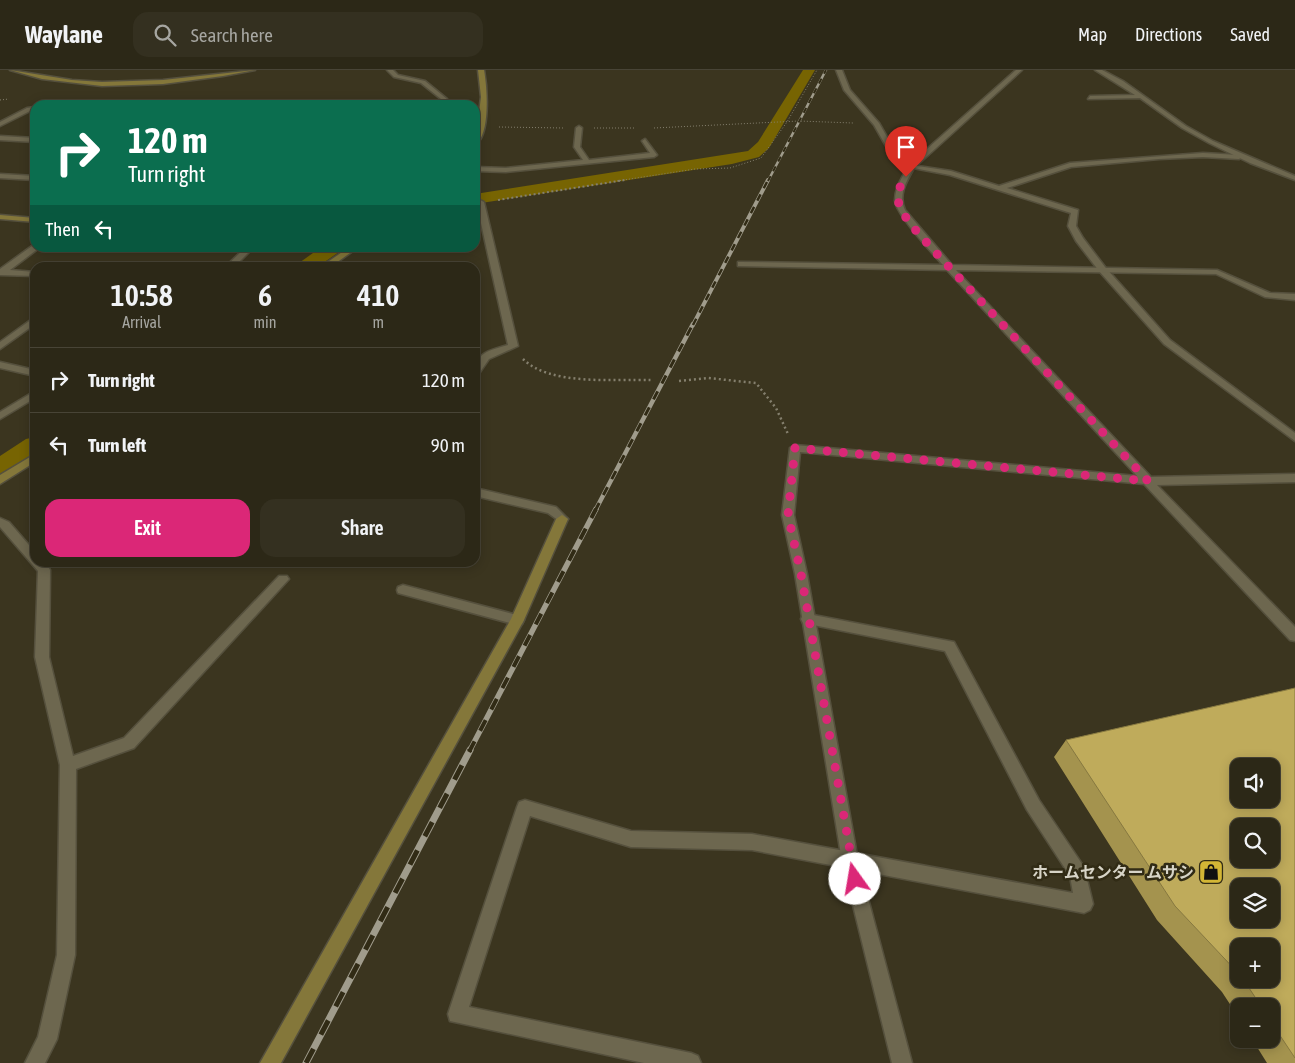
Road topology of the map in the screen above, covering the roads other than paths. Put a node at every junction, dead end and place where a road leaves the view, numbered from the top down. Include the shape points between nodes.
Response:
1 (13, 70) edge
2 (252, 70) edge
3 (390, 70) edge
4 (481, 70) edge
5 (839, 70) edge
6 (1019, 70) edge
7 (1098, 70) edge
8 (1142, 96) junction
9 (443, 100) edge
10 (1096, 102) dead end
11 (30, 109) edge
12 (480, 113) edge
13 (0, 124) edge
14 (579, 128) road end
15 (0, 138) edge
16 (30, 140) edge
17 (645, 141) dead end
18 (1239, 157) junction
19 (587, 161) junction
20 (911, 167) junction
21 (480, 168) edge
22 (0, 176) edge
23 (30, 178) edge
24 (1295, 178) edge
25 (1000, 188) junction
26 (480, 202) edge
27 (0, 217) edge
28 (30, 220) edge
29 (30, 251) edge
30 (245, 252) edge
31 (347, 252) edge
32 (234, 262) edge
33 (332, 262) edge
34 (741, 264) dead end
35 (951, 268) junction
36 (1102, 269) junction
37 (2, 270) edge
38 (30, 273) edge
39 (1295, 297) edge
40 (30, 324) edge
41 (0, 346) edge
42 (480, 363) edge
43 (0, 365) edge
44 (30, 372) edge
45 (30, 397) edge
46 (0, 416) edge
47 (1295, 438) edge
48 (30, 460) edge
49 (1295, 478) edge
50 (0, 480) edge
51 (1148, 481) junction
52 (480, 493) edge
53 (2, 525) edge
54 (30, 555) edge
55 (41, 567) edge
56 (283, 579) dead end
57 (403, 590) dead end
58 (808, 619) junction
59 (517, 620) junction
60 (1295, 636) edge
61 (68, 765) junction
62 (850, 861) junction
63 (35, 1063) edge
64 (270, 1063) edge
65 (691, 1063) edge
66 (902, 1063) edge

1 - 2 street via 76,81 126,83 200,79
3 - 9 street via 396,76 423,82
4 - 12 street via 485,87
5 - 20 street via 847,90 877,124 896,159
6 - 20 street
7 - 8 street
8 - 10 street via 1088,96
8 - 18 street via 1184,127
11 - 13 street
14 - 19 street via 577,147
15 - 16 street
17 - 19 street via 654,155
18 - 24 street
18 - 25 street via 1159,157 1070,165
19 - 21 street via 506,170
20 - 25 street via 951,173
20 - 35 street via 900,188 898,202 909,221
22 - 23 street
25 - 36 street via 1075,212 1072,226
26 - 42 street via 513,346 486,355
27 - 28 street
29 - 37 street
30 - 32 street
31 - 33 street
34 - 35 street
35 - 36 street
35 - 51 street
36 - 39 street via 1217,272 1268,295
36 - 47 street via 1167,342
37 - 38 street
40 - 41 street
43 - 44 street
45 - 46 street
48 - 50 street
49 - 51 street
51 - 58 street via 795,448 788,515
51 - 60 street
52 - 59 street via 552,510 562,519
53 - 54 street
55 - 61 street via 44,570 42,657
56 - 61 street via 129,743
57 - 59 street
58 - 62 street
58 - 62 street via 949,646 1033,805 1078,873 1084,904
59 - 64 street
61 - 63 street via 66,955 47,1039
62 - 65 street via 752,842 631,839 525,807 457,1014
62 - 66 street

